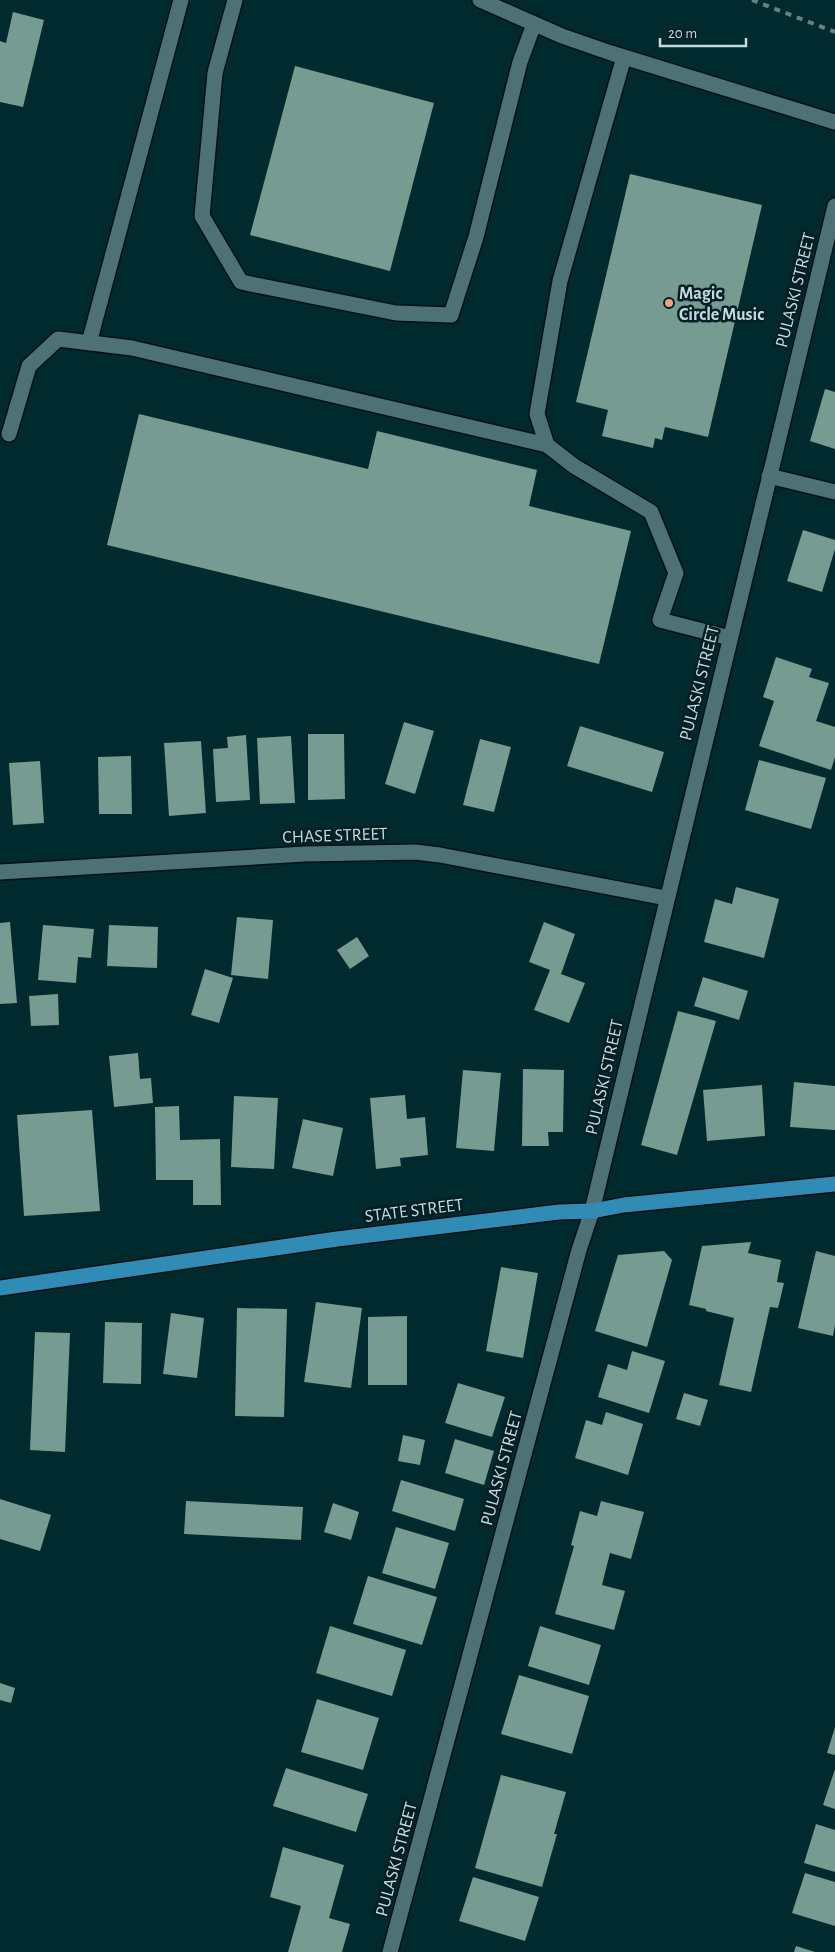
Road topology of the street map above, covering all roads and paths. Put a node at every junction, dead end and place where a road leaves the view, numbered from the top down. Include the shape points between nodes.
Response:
1 (181, 0) edge
2 (235, 0) edge
3 (480, 0) edge
4 (534, 24) junction
5 (624, 57) junction
6 (835, 122) edge
7 (835, 206) edge
8 (89, 343) junction
9 (9, 434) dead end
10 (547, 445) junction
11 (769, 476) junction
12 (835, 492) edge
13 (730, 638) junction
14 (0, 872) edge
15 (666, 898) junction
16 (835, 1184) edge
17 (592, 1211) junction
18 (0, 1288) edge
19 (390, 1952) edge

1 - 8 street
2 - 4 street via 215,73 202,216 241,282 396,313 451,315 476,237 520,62
3 - 4 street
4 - 5 street
5 - 6 street
5 - 10 street via 560,281 537,414
7 - 11 street, PULASKI STREET
8 - 9 street via 58,339 29,366
8 - 10 street via 132,348
10 - 13 street via 574,466 651,512 676,573 660,620
11 - 12 street
11 - 13 street, PULASKI STREET
13 - 15 street, PULASKI STREET
14 - 15 street, CHASE STREET via 305,854 415,852
15 - 17 street, PULASKI STREET
16 - 17 main road, STATE STREET
17 - 18 main road, STATE STREET via 559,1212 337,1239
17 - 19 street, PULASKI STREET

